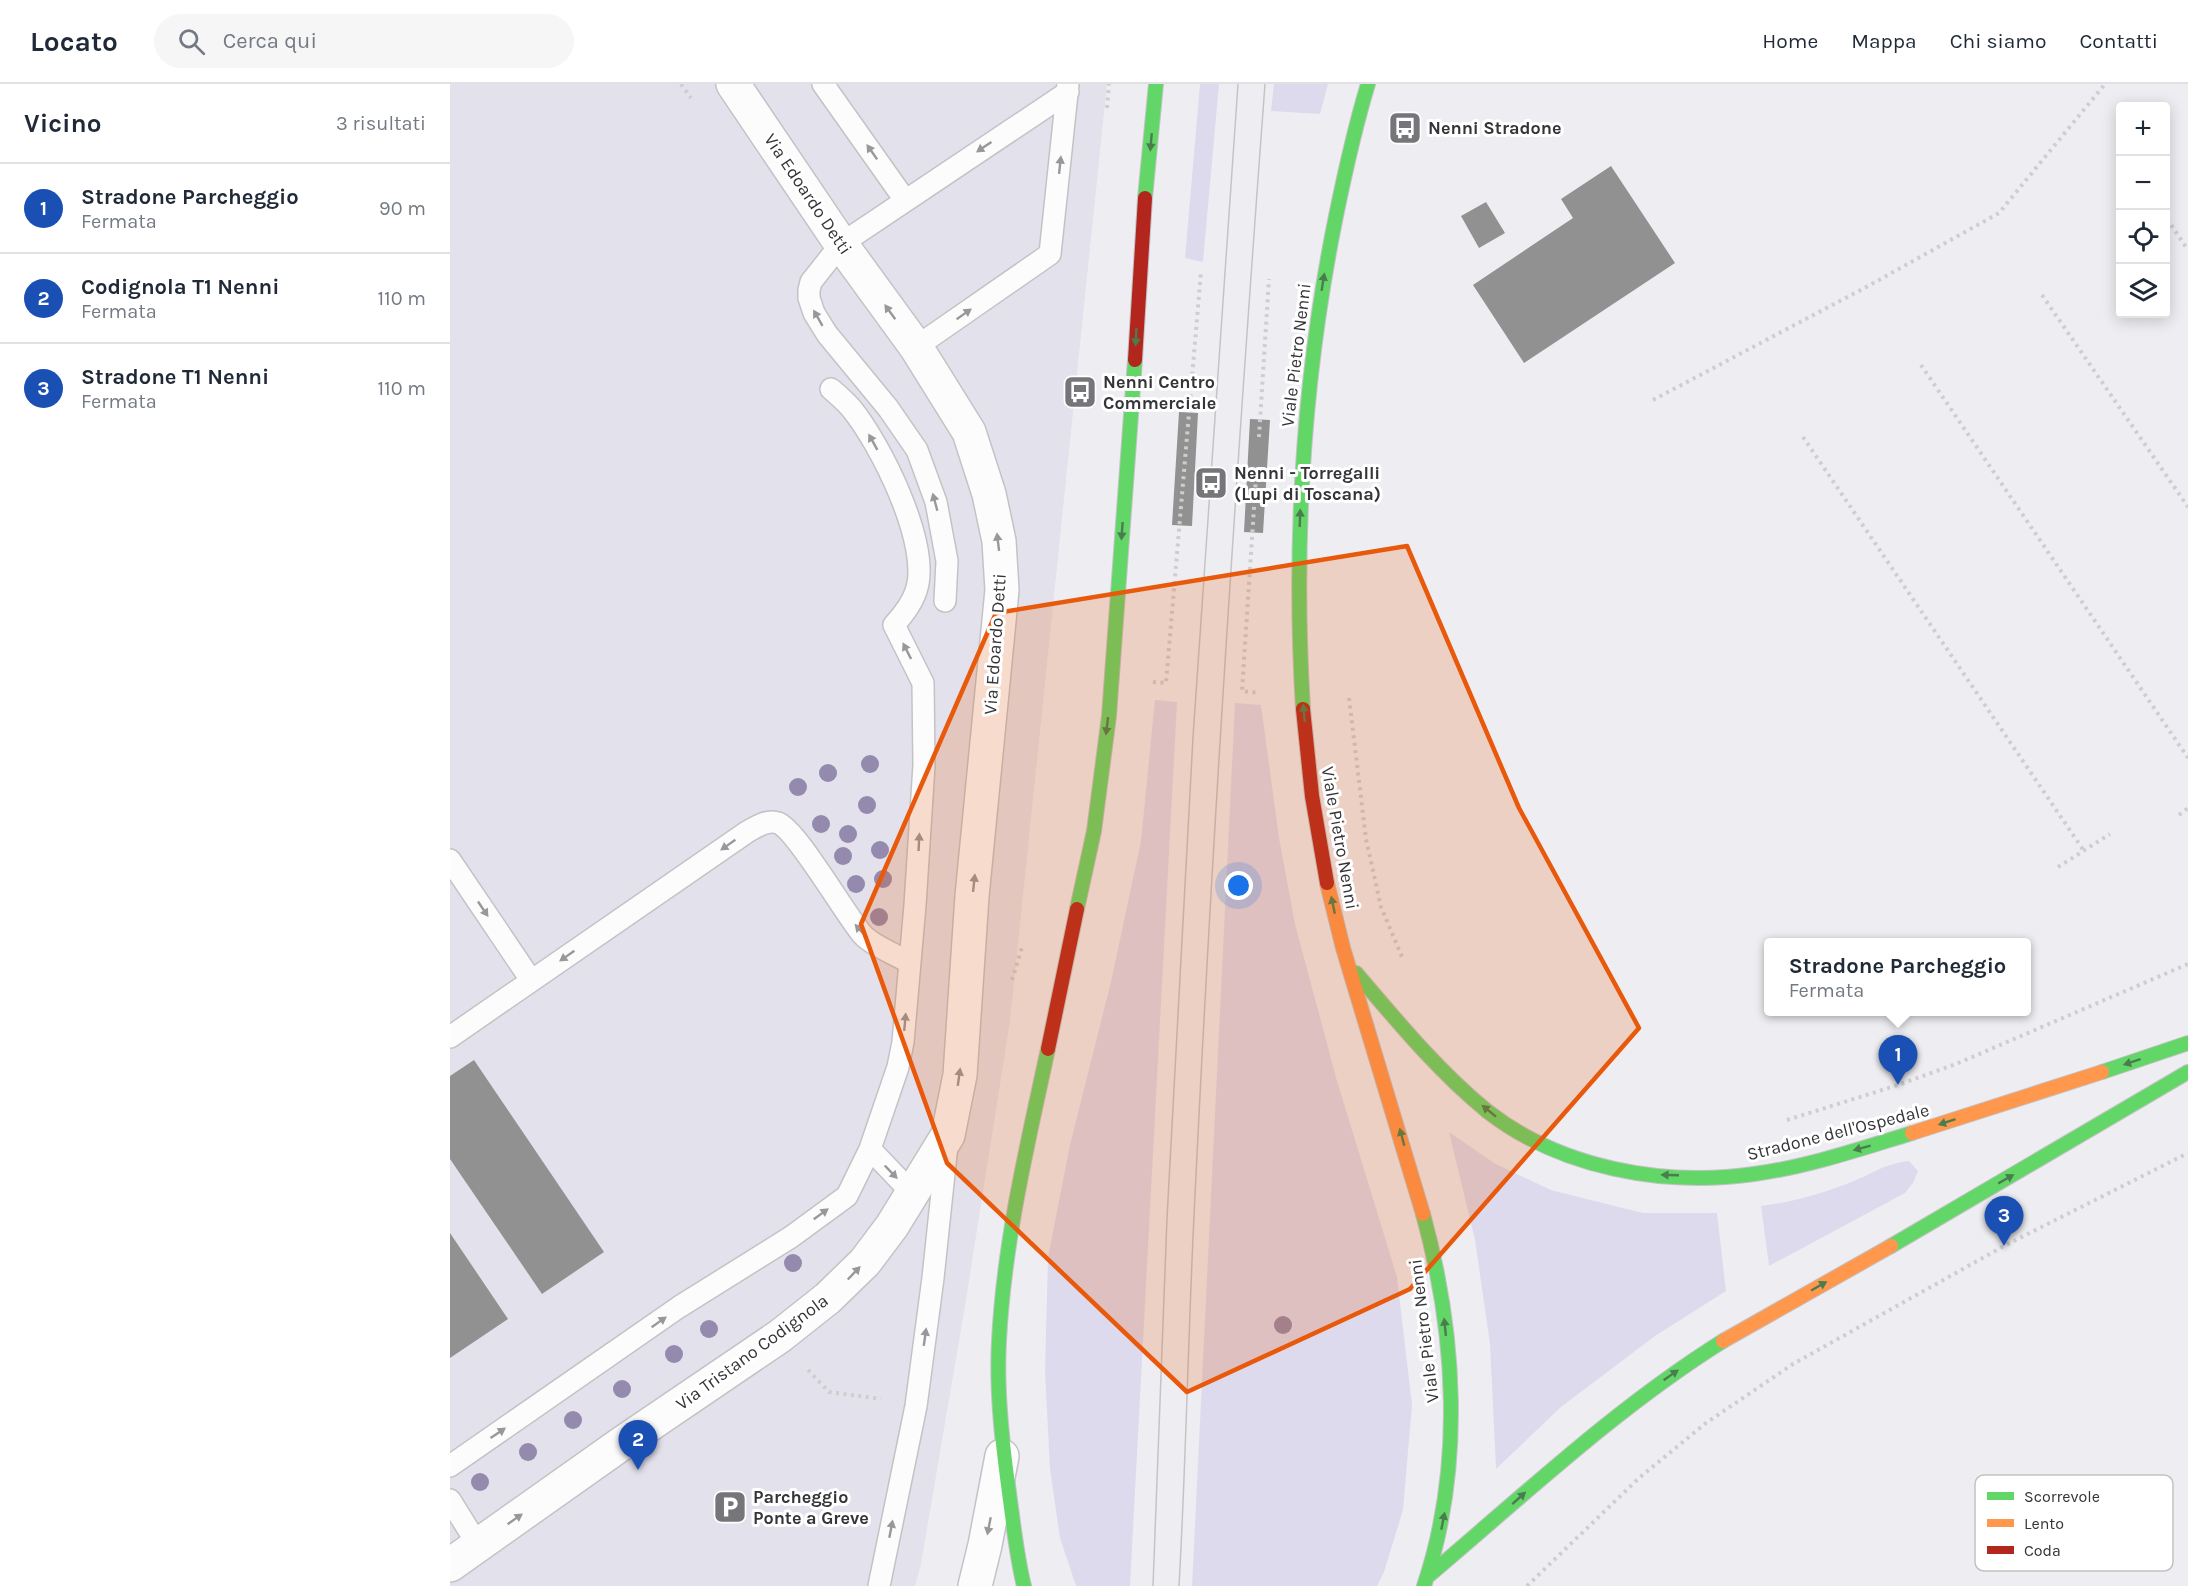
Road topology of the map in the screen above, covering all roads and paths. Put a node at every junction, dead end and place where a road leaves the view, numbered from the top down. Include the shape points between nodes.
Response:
1 (733, 84) edge
2 (823, 84) edge
3 (1109, 84) edge
4 (1156, 84) edge
5 (1368, 84) edge
6 (2105, 84) edge
7 (1068, 88) edge
8 (1106, 119) dead end
9 (905, 200) junction
10 (2170, 223) edge
11 (841, 244) junction
12 (2188, 250) edge
13 (1201, 272) dead end
14 (1269, 279) dead end
15 (2042, 295) dead end
16 (916, 347) junction
17 (1920, 364) dead end
18 (831, 389) dead end
19 (1653, 400) dead end
20 (1803, 437) dead end
21 (1258, 444) dead end
22 (1257, 467) dead end
23 (2188, 507) edge
24 (945, 601) dead end
25 (1166, 683) dead end
26 (1242, 691) dead end
27 (1349, 696) dead end
28 (2188, 758) edge
29 (2188, 808) edge
30 (2178, 814) dead end
31 (2110, 834) dead end
32 (2084, 851) junction
33 (450, 860) edge
34 (2058, 867) dead end
35 (1025, 937) dead end
36 (1347, 962) junction
37 (910, 963) junction
38 (1405, 964) dead end
39 (2188, 964) edge
40 (531, 980) junction
41 (1009, 991) dead end
42 (450, 1037) edge
43 (2188, 1043) edge
44 (2188, 1072) edge
45 (1785, 1121) dead end
46 (948, 1135) junction
47 (870, 1149) junction
48 (2188, 1153) edge
49 (913, 1194) junction
50 (800, 1363) dead end
51 (885, 1400) dead end
52 (1003, 1448) junction
53 (450, 1466) edge
54 (450, 1500) edge
55 (478, 1545) junction
56 (450, 1565) edge
57 (1426, 1582) edge
58 (879, 1586) edge
59 (975, 1586) edge
60 (1024, 1586) edge
61 (1527, 1586) edge

1 - 11 street, Via Edoardo Detti
9 -> 2 lane
3 - 8 path
4 -> 52 main road via 1141,240 1133,405 1109,716 1094,831 1008,1243 999,1343
36 -> 5 main road, Viale Pietro Nenni via 1322,853 1311,782 1301,683 1299,569 1302,462 1319,306
6 - 19 path via 1999,213
7 -> 9 lane
16 -> 7 lane via 1050,254
9 - 11 lane
10 - 12 path
16 -> 11 street, Via Edoardo Detti
24 -> 11 lane via 947,561 936,502 917,450 827,334 809,298 811,282
13 - 25 path
14 - 21 path
15 - 23 path
46 -> 16 street, Via Edoardo Detti via 960,1075 972,896 1002,590 999,542 980,462 969,432
17 - 28 path
37 -> 18 lane via 924,765 923,683 894,625 917,591 918,554 894,481 870,435
20 - 32 path
22 - 26 path
27 - 38 path, Viale Pietro Nenni via 1366,839 1381,907
29 - 30 path
31 - 32 path
32 - 34 path
33 -> 40 lane
35 - 41 path
43 -> 36 main road, Stradone dell'Ospedale via 1918,1132 1775,1170 1738,1176 1650,1174 1562,1153 1536,1142 1492,1114 1461,1088
57 -> 36 main road, Viale Pietro Nenni via 1444,1520 1450,1465 1451,1408 1442,1302 1436,1262 1395,1114
37 -> 40 lane via 863,936 794,837 779,823 771,822 747,832
47 -> 37 lane via 898,1067
39 - 45 path, Stradone dell'Ospedale via 1956,1064
40 - 42 lane
57 -> 44 main road via 1567,1455 1685,1365
46 - 49 street, Via Tristano Codignola
58 -> 46 lane via 915,1406
47 -> 49 lane
53 -> 47 lane via 847,1196
48 - 61 path via 2004,1245 1793,1364 1706,1423 1639,1478
55 -> 49 street, Via Tristano Codignola via 807,1315 865,1262
50 - 51 path via 829,1392
52 -> 59 street
52 - 60 main road
54 - 55 lane
55 - 56 street, Via Tristano Codignola

